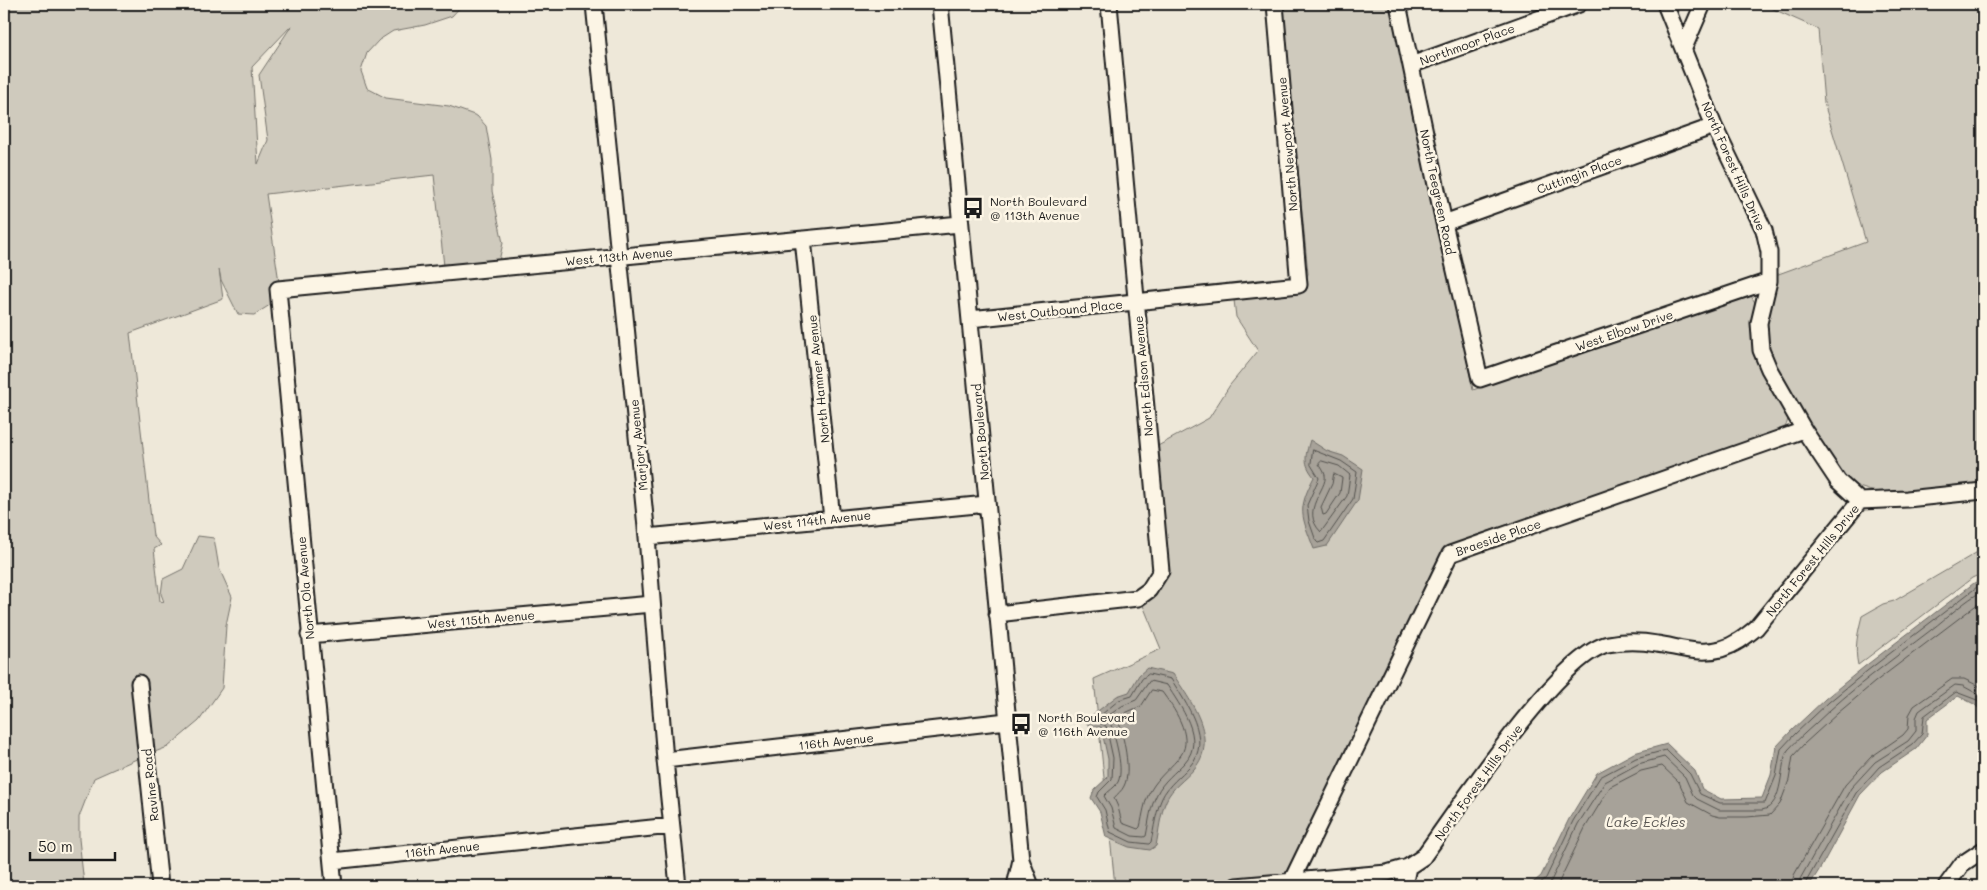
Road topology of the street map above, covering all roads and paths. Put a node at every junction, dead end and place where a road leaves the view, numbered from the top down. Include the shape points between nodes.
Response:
1 (594, 4) edge
2 (940, 4) edge
3 (1109, 4) edge
4 (1275, 4) edge
5 (1398, 4) edge
6 (1579, 4) edge
7 (1665, 4) edge
8 (1703, 4) edge
9 (1684, 48) junction
10 (1410, 65) junction
11 (1714, 126) junction
12 (1444, 223) junction
13 (960, 224) junction
14 (804, 239) junction
15 (619, 256) junction
16 (1768, 281) junction
17 (1299, 285) joint
18 (278, 289) joint
19 (1137, 303) junction
20 (970, 319) junction
21 (1480, 379) joint
22 (1804, 430) junction
23 (1983, 491) edge
24 (1860, 501) junction
25 (987, 504) junction
26 (832, 519) junction
27 (647, 537) junction
28 (652, 604) junction
29 (997, 614) junction
30 (309, 635) junction
31 (140, 683) dead end
32 (1007, 721) junction
33 (665, 760) junction
34 (671, 826) junction
35 (1983, 850) edge
36 (1020, 860) junction
37 (332, 861) junction
38 (1408, 867) junction
39 (1292, 880) junction
40 (160, 886) edge
41 (334, 886) edge
42 (678, 886) edge
43 (1015, 886) edge
44 (1031, 886) edge
45 (1236, 886) edge
46 (1404, 886) edge
47 (1946, 886) edge

1 - 15 street, Marjory Avenue
2 - 13 street, North Boulevard
3 - 19 street, North Edison Avenue
4 - 17 street, North Newport Avenue
5 - 10 street, North Teegreen Road
6 - 10 street, Northmoor Place
7 - 9 street, North Forest Hills Drive
8 - 9 street
9 - 11 street, North Forest Hills Drive
10 - 12 street, North Teegreen Road
11 - 12 street, Cuttingin Place
11 - 16 street, North Forest Hills Drive via 1764,230 1769,252
12 - 21 street, North Teegreen Road
13 - 14 street, West 113th Avenue
13 - 20 street, North Boulevard
14 - 15 street, West 113th Avenue
14 - 26 street, North Hamner Avenue
15 - 18 street, West 113th Avenue
15 - 27 street, Marjory Avenue
16 - 21 street, West Elbow Drive
16 - 22 street, North Forest Hills Drive via 1760,323 1761,350
17 - 19 street, West Outbound Place
18 - 30 street, North Ola Avenue
19 - 20 street, West Outbound Place
19 - 29 street, North Edison Avenue via 1161,571 1149,590 1138,598
20 - 25 street, North Boulevard
22 - 24 street, North Forest Hills Drive via 1838,481
22 - 39 street, Braeside Place via 1450,554
23 - 24 street
24 - 38 street, North Forest Hills Drive via 1756,628 1736,643 1719,649 1691,651 1636,641 1606,645 1585,654 1524,720 1424,857
25 - 26 street, West 114th Avenue
25 - 29 street, North Boulevard
26 - 27 street, West 114th Avenue
27 - 28 street, Marjory Avenue
28 - 30 street, West 115th Avenue
28 - 33 street, Marjory Avenue
29 - 32 street, North Boulevard
30 - 37 street, North Ola Avenue
31 - 40 street, Ravine Road
32 - 33 street, 116th Avenue
32 - 36 street, North Boulevard
33 - 34 street, Marjory Avenue
34 - 37 street, 116th Avenue
34 - 42 street, Marjory Avenue
35 - 47 street via 1962,864
36 - 43 street, North Boulevard
36 - 44 street, North Boulevard
37 - 41 street, North Ola Avenue
38 - 39 street via 1387,873
38 - 46 street
39 - 45 street

